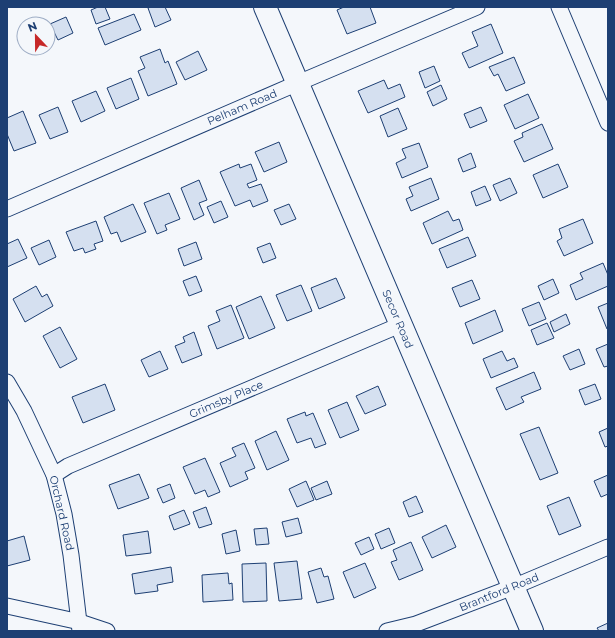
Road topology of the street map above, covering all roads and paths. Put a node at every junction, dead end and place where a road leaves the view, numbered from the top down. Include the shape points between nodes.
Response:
1 (265, 7) edge
2 (477, 7) edge
3 (559, 7) edge
4 (298, 83) junction
5 (608, 122) edge
6 (7, 209) edge
7 (400, 325) junction
8 (7, 382) edge
9 (54, 475) junction
10 (608, 547) edge
11 (513, 587) junction
12 (7, 606) edge
13 (80, 626) edge
14 (107, 631) edge
15 (387, 631) edge
16 (532, 631) edge

1 - 4 main road, Secor Road
2 - 4 street, Pelham Road
3 - 5 street
4 - 6 street, Pelham Road
4 - 7 main road, Secor Road
7 - 9 street, Grimsby Place via 68,466
7 - 11 main road, Secor Road
8 - 9 street, Orchard Road via 24,411
9 - 13 street, Orchard Road via 64,514
10 - 11 street, Brantford Road
11 - 15 street, Brantford Road via 416,624
11 - 16 main road, Secor Road
12 - 13 street
13 - 14 street

